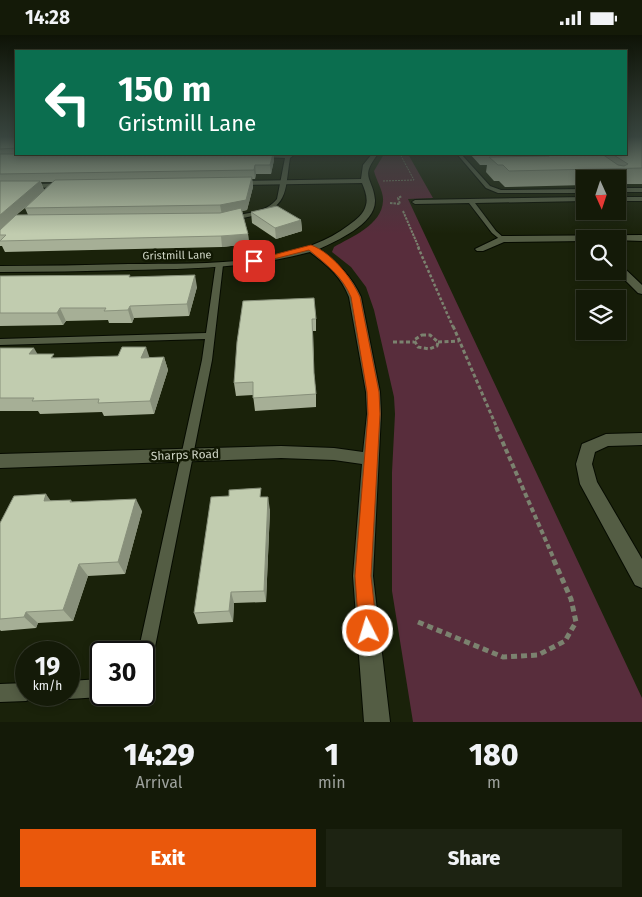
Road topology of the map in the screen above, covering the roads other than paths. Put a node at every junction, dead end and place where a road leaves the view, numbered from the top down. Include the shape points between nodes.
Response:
1 (286, 169) edge
2 (365, 169) edge
3 (472, 169) edge
4 (366, 181) junction
5 (283, 182) junction
6 (223, 183) edge
7 (57, 185) junction
8 (74, 185) edge
9 (626, 186) edge
10 (0, 187) edge
11 (626, 190) edge
12 (633, 190) junction
13 (642, 190) edge
14 (576, 191) edge
15 (44, 197) edge
16 (576, 199) edge
17 (626, 199) edge
18 (642, 199) edge
19 (471, 201) junction
20 (414, 202) dead end
21 (222, 219) edge
22 (642, 237) edge
23 (626, 238) edge
24 (502, 239) junction
25 (576, 239) edge
26 (311, 248) junction
27 (480, 249) dead end
28 (219, 265) junction
29 (0, 269) edge
30 (626, 276) edge
31 (642, 291) edge
32 (210, 336) junction
33 (0, 342) edge
34 (642, 439) edge
35 (188, 455) junction
36 (370, 459) junction
37 (0, 461) edge
38 (642, 578) edge
39 (148, 641) edge
40 (15, 692) edge
41 (0, 693) edge
42 (377, 722) edge

1 - 5 lane
2 - 4 street, Gristmill Lane
3 - 14 lane via 488,187 500,192
4 - 5 street
4 - 26 street, Gristmill Lane via 371,202 362,219 339,235
5 - 6 street
5 - 21 lane via 281,198 273,206 252,214
7 - 8 street
7 - 10 street
7 - 15 street
9 - 12 lane
11 - 12 lane
12 - 13 lane
16 - 19 lane
17 - 18 lane
19 - 20 lane
19 - 24 lane
22 - 23 street
24 - 25 street
24 - 27 street
26 - 28 street, Gristmill Lane
26 - 36 street via 338,269 355,297 373,392
28 - 29 street, Gristmill Lane
28 - 32 lane
30 - 31 street
32 - 33 lane
32 - 35 lane
34 - 38 street via 606,440 588,448 584,464 589,484
35 - 36 street, Sharps Road via 308,453
35 - 37 street, Sharps Road
35 - 39 lane
36 - 42 street via 363,576
40 - 41 lane

